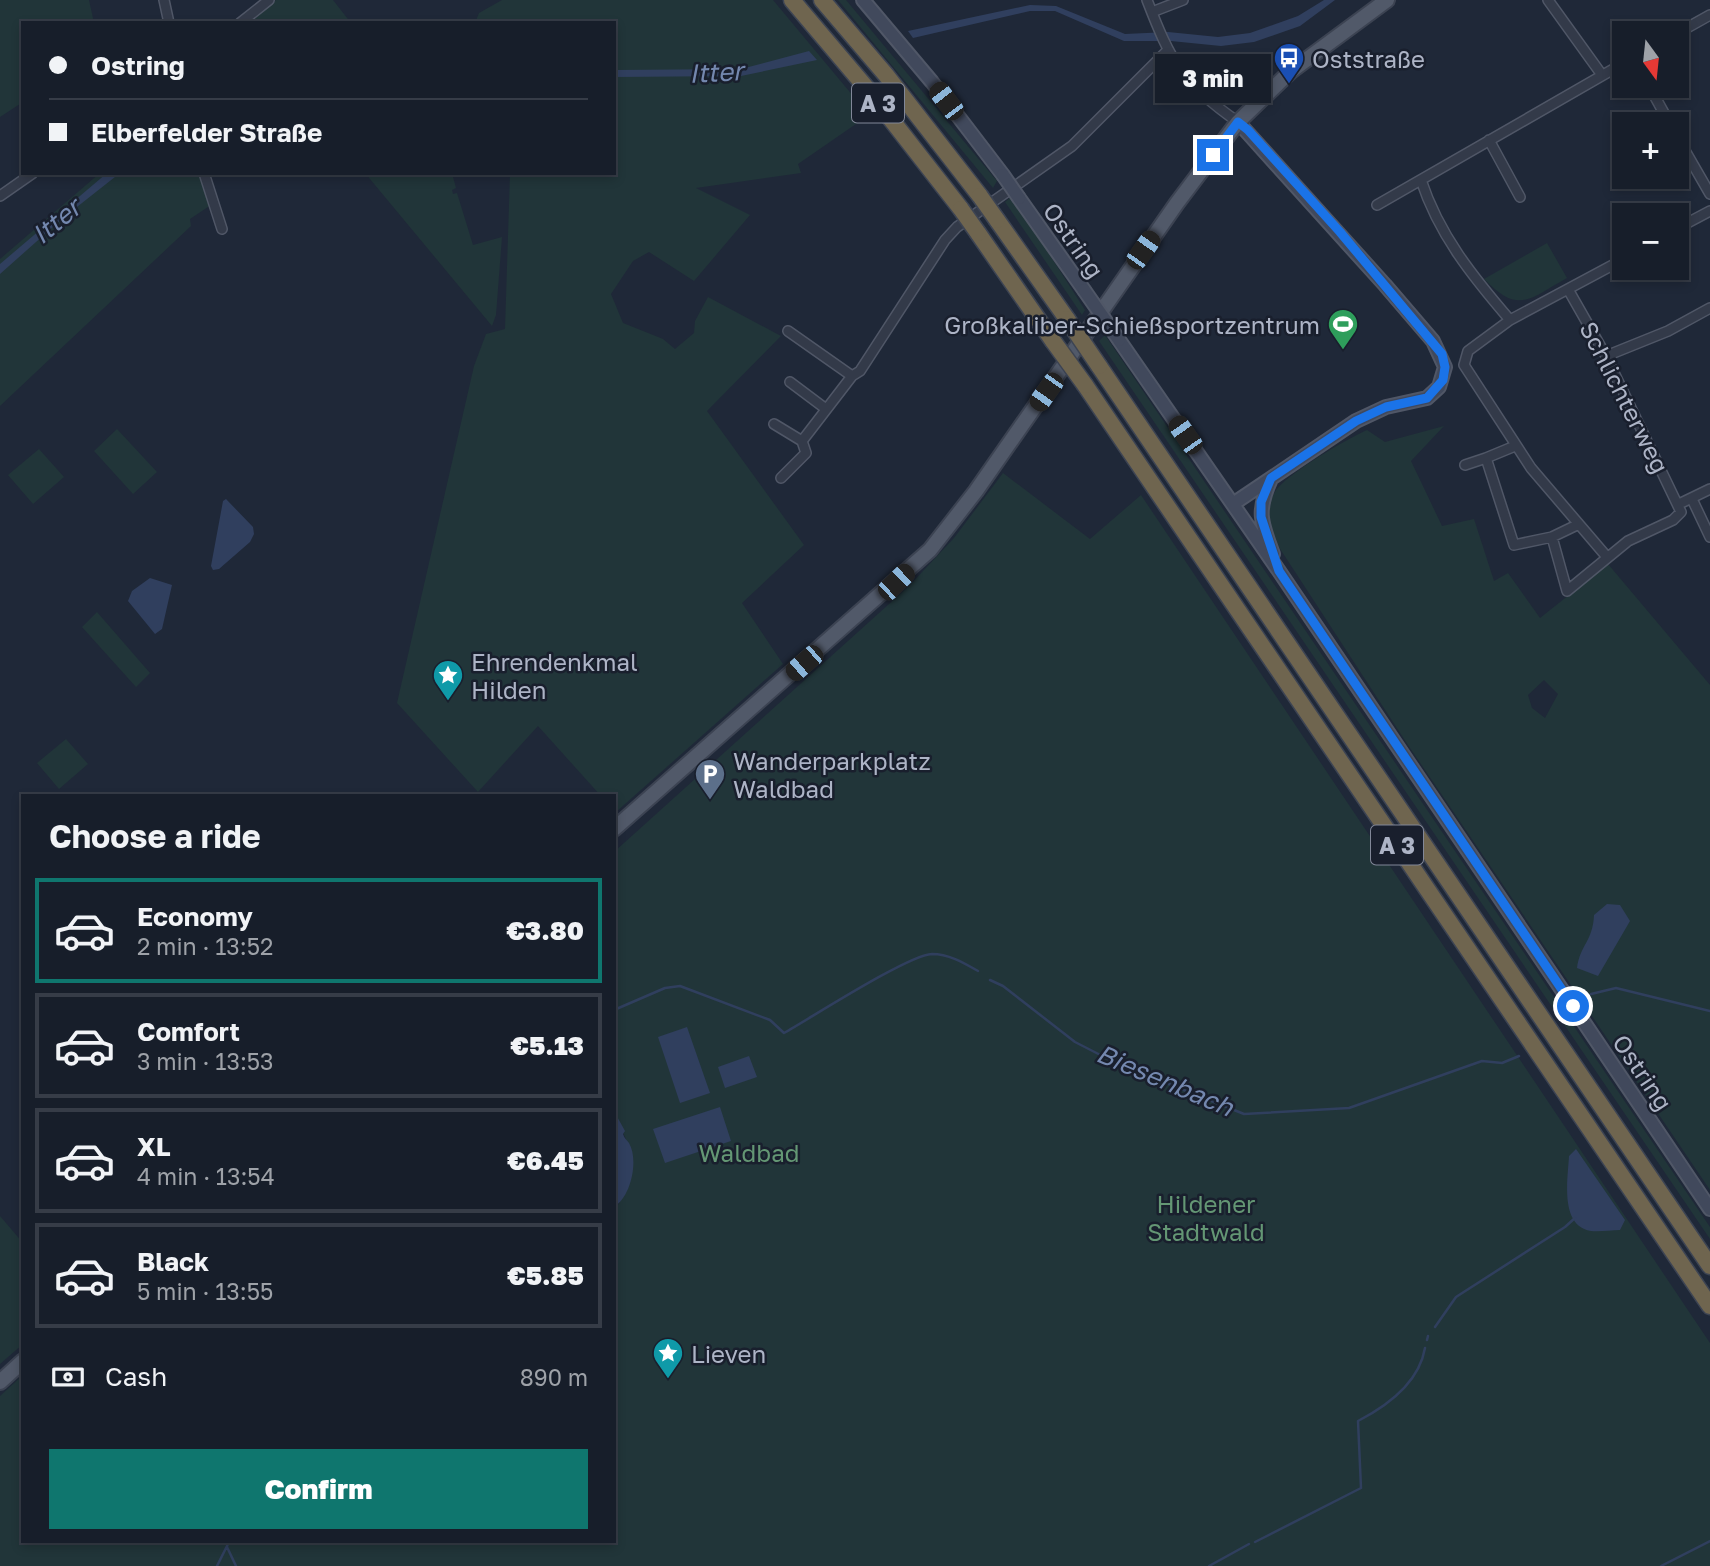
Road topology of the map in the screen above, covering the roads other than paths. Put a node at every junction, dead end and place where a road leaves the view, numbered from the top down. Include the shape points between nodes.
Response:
1 (164, 0) edge
2 (269, 0) edge
3 (792, 0) edge
4 (822, 0) edge
5 (863, 0) edge
6 (1147, 0) edge
7 (1183, 0) edge
8 (1387, 0) edge
9 (1548, 0) edge
10 (1152, 12) junction
11 (1710, 15) edge
12 (169, 21) edge
13 (243, 21) edge
14 (1689, 27) edge
15 (1165, 47) junction
16 (1612, 70) edge
17 (1602, 75) junction
18 (1238, 122) junction
19 (1489, 140) junction
20 (1689, 158) edge
21 (30, 175) edge
22 (205, 175) edge
23 (1421, 180) junction
24 (1710, 194) edge
25 (0, 196) edge
26 (1520, 197) dead end
27 (1377, 205) dead end
28 (1710, 211) edge
29 (1689, 222) edge
30 (222, 229) dead end
31 (1612, 265) edge
32 (1569, 291) junction
33 (1710, 308) edge
34 (1510, 320) junction
35 (788, 331) dead end
36 (1606, 356) junction
37 (852, 376) junction
38 (790, 382) dead end
39 (826, 409) junction
40 (774, 424) dead end
41 (802, 441) junction
42 (1515, 446) junction
43 (1486, 458) junction
44 (1465, 465) dead end
45 (781, 478) dead end
46 (1271, 478) junction
47 (1710, 489) edge
48 (1692, 499) junction
49 (1679, 504) junction
50 (1233, 505) junction
51 (1578, 524) junction
52 (1552, 537) junction
53 (1710, 537) edge
54 (1607, 557) junction
55 (1279, 571) junction
56 (616, 827) edge
57 (1710, 1209) edge
58 (1710, 1266) edge
59 (1710, 1306) edge
60 (21, 1364) edge
61 (0, 1382) edge

1 - 12 street
2 - 13 street
3 - 59 highway, A 3, bridge via 961,209 1085,385
4 - 58 highway, A 3, bridge via 997,220
5 - 50 main road, Ostring, bridge via 1003,176
6 - 10 street
7 - 10 street
8 - 18 main road via 1291,71
9 - 17 street
10 - 15 street
11 - 14 street
15 - 18 street via 1191,83
15 - 37 street via 1072,146 957,227 860,371
16 - 17 street
17 - 19 street
18 - 46 main road via 1433,341 1445,367 1439,387 1427,398 1386,407 1356,421
18 - 56 main road via 930,550
19 - 23 street
19 - 26 street
20 - 24 street
21 - 25 street
22 - 30 street
23 - 27 street
23 - 34 street via 1462,263
28 - 29 street
31 - 32 street
32 - 34 street
32 - 36 street, Schlichterweg
33 - 36 street
34 - 42 street via 1468,351 1464,365
35 - 37 street
36 - 49 street, Schlichterweg
37 - 39 street
38 - 39 street
39 - 41 street
40 - 41 street
41 - 45 street via 806,453
42 - 43 street
42 - 51 street
43 - 44 street
43 - 52 street via 1514,545
46 - 50 main road
46 - 55 main road via 1261,502 1261,517
47 - 48 street
48 - 49 street
48 - 53 street
49 - 54 street via 1680,517 1635,537
50 - 55 main road, Ostring
51 - 52 street
51 - 54 street
52 - 54 street via 1567,591
55 - 57 main road, Ostring
60 - 61 main road

